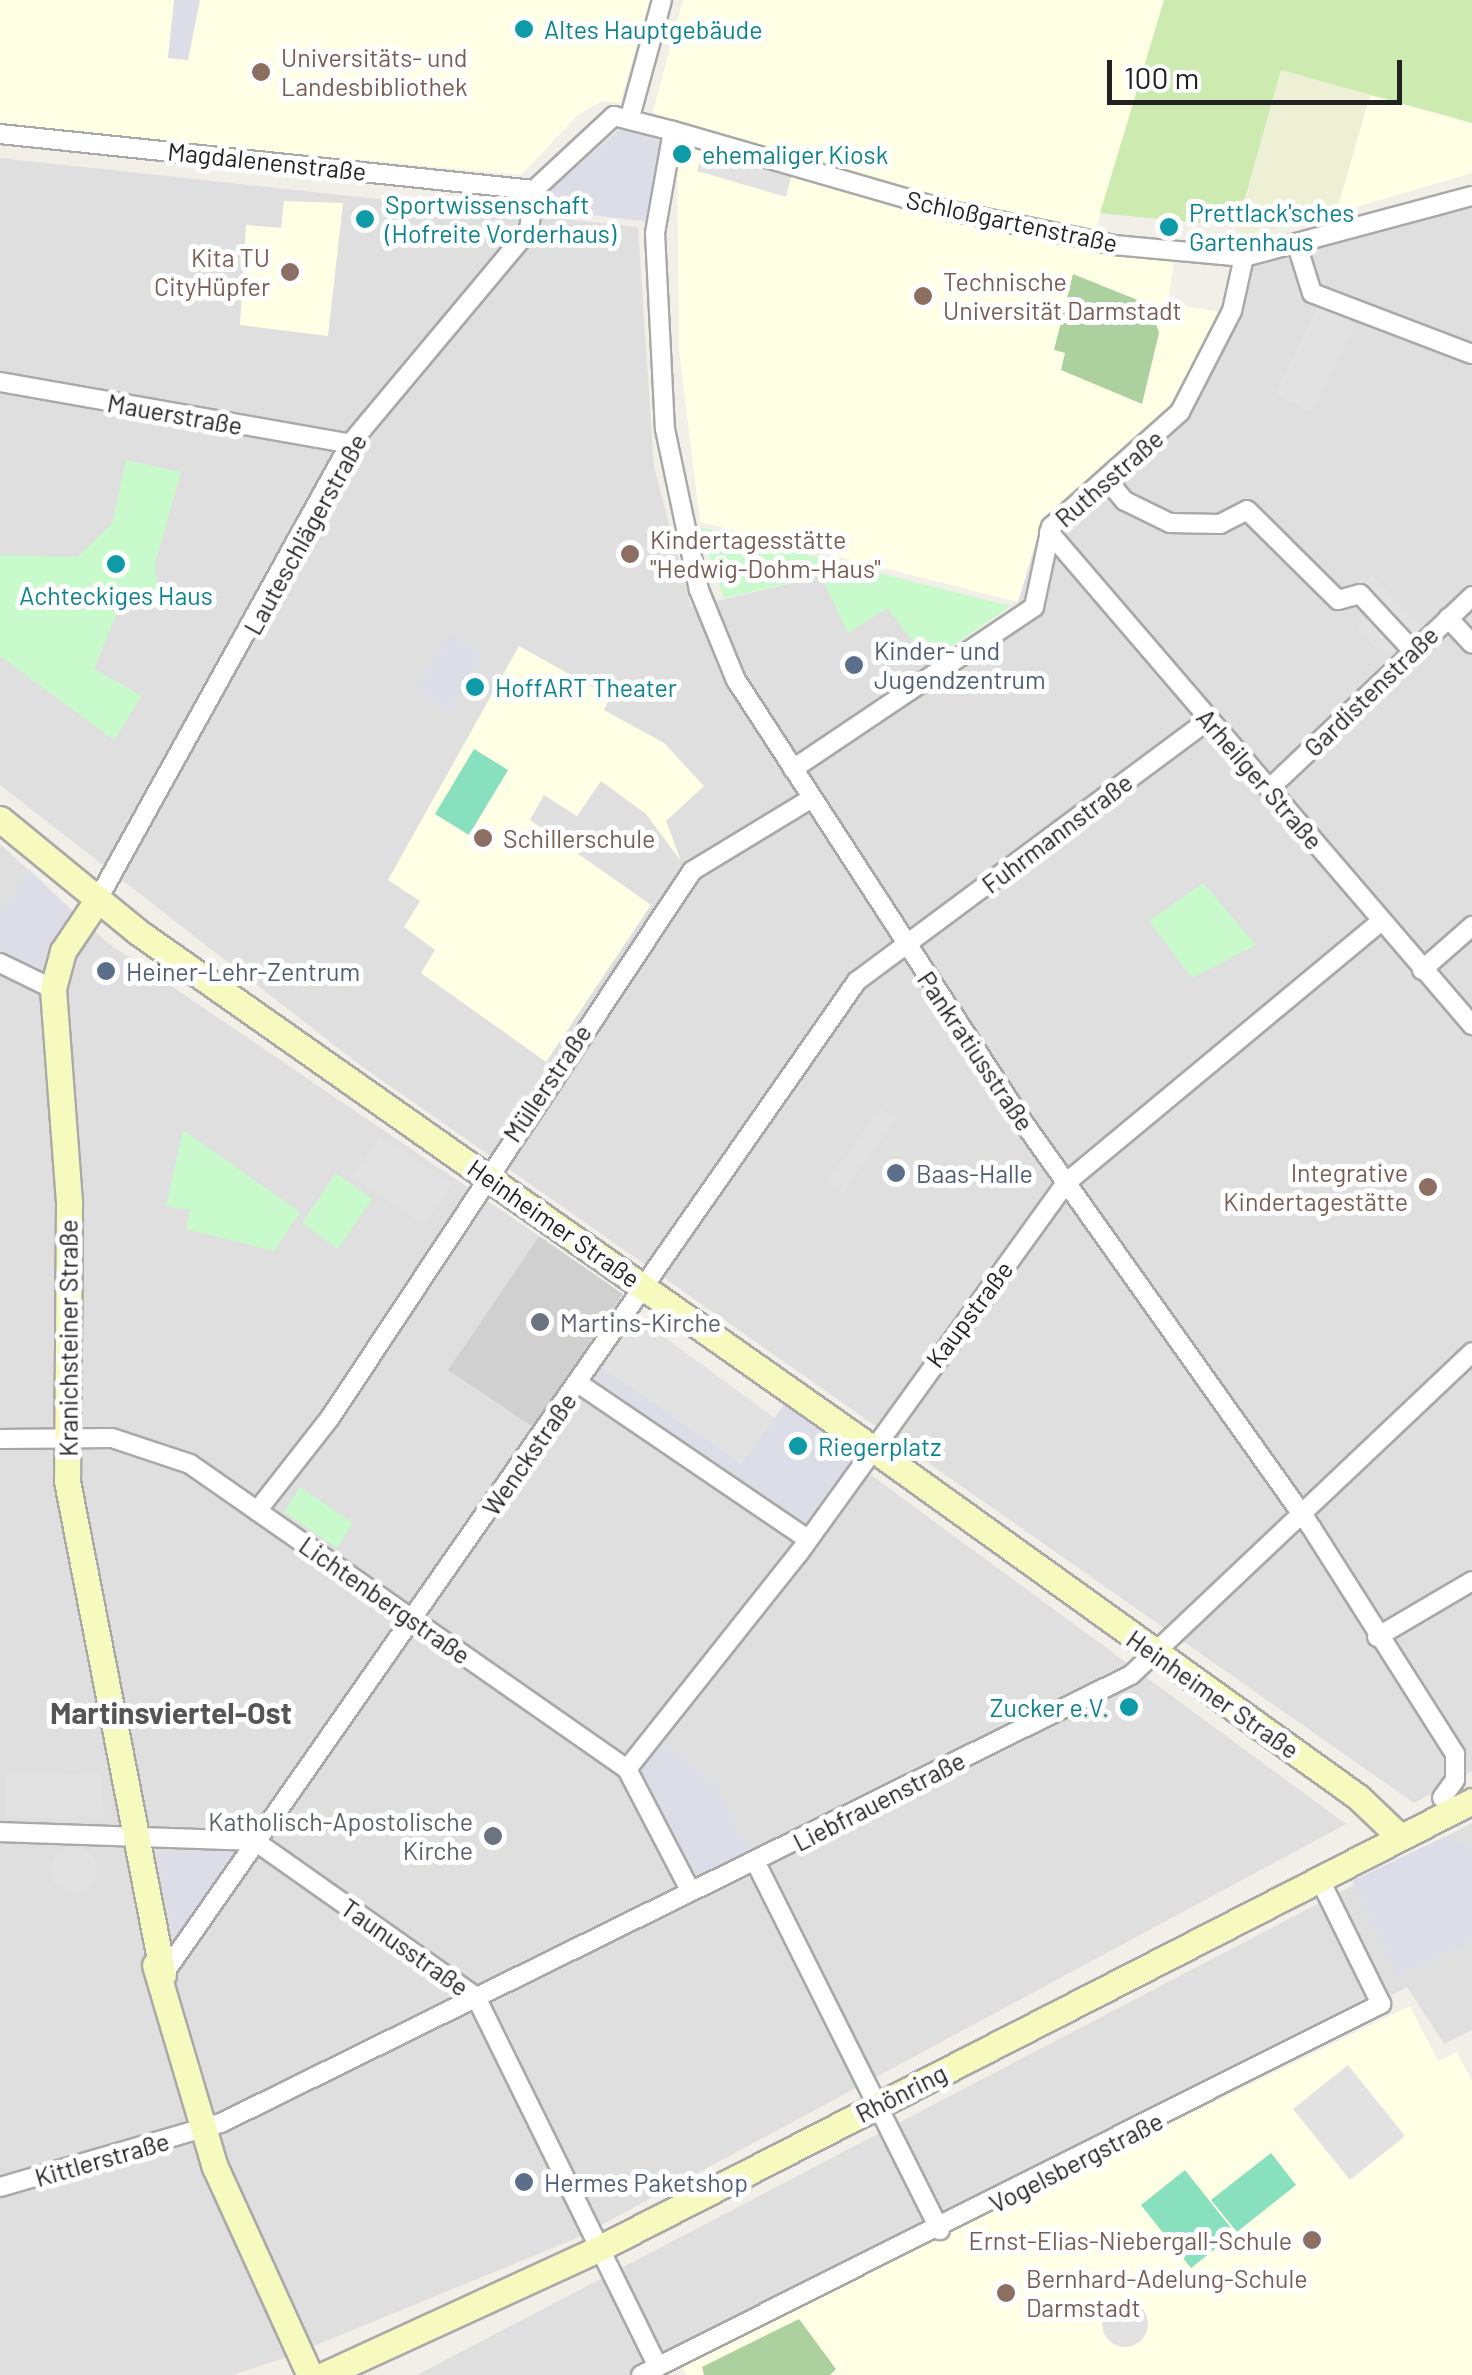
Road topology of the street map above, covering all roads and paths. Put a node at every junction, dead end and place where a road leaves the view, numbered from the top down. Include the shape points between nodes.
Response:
1 (662, 0) edge
2 (630, 117) junction
3 (673, 130) junction
4 (0, 134) edge
5 (534, 190) junction
6 (1472, 196) edge
7 (1297, 245) junction
8 (1244, 257) junction
9 (1472, 354) edge
10 (0, 382) edge
11 (350, 444) junction
12 (1108, 481) junction
13 (1049, 532) junction
14 (1472, 596) edge
15 (1448, 618) junction
16 (1472, 644) edge
17 (1412, 650) junction
18 (1208, 720) junction
19 (794, 769) junction
20 (1270, 788) junction
21 (812, 798) junction
22 (0, 819) edge
23 (98, 899) junction
24 (1380, 922) junction
25 (1472, 926) edge
26 (906, 947) junction
27 (0, 963) edge
28 (1422, 970) junction
29 (53, 990) junction
30 (1472, 1025) edge
31 (486, 1175) junction
32 (1066, 1182) junction
33 (640, 1297) junction
34 (1472, 1352) edge
35 (578, 1383) junction
36 (67, 1435) junction
37 (0, 1440) edge
38 (870, 1446) junction
39 (256, 1511) junction
40 (1304, 1518) junction
41 (802, 1536) junction
42 (1472, 1581) edge
43 (413, 1620) junction
44 (1377, 1637) junction
45 (1157, 1655) junction
46 (626, 1769) junction
47 (1472, 1784) edge
48 (1442, 1798) junction
49 (1472, 1801) edge
50 (1368, 1805) junction
51 (0, 1832) edge
52 (135, 1836) junction
53 (1400, 1837) junction
54 (255, 1842) junction
55 (755, 1861) junction
56 (1319, 1878) junction
57 (690, 1890) junction
58 (164, 1975) junction
59 (476, 1997) junction
60 (874, 2107) junction
61 (203, 2130) junction
62 (0, 2187) edge
63 (940, 2230) junction
64 (598, 2249) junction
65 (394, 2343) junction
66 (650, 2371) edge
67 (310, 2375) edge
68 (324, 2375) edge
69 (377, 2375) edge

1 - 2 street
2 - 3 street, Schloßgartenstraße
2 - 5 street via 601,122
3 - 8 street, Schloßgartenstraße via 947,210 1114,245
3 - 19 street, Pankratiusstraße via 655,232 664,429 692,566 736,680
4 - 5 street, Magdalenenstraße
5 - 11 street, Lauteschlägerstraße via 529,230
6 - 7 street, Schloßgartenstraße
7 - 8 street, Schloßgartenstraße
7 - 9 street via 1312,294
8 - 12 street, Ruthsstraße via 1232,312 1180,412
10 - 11 street, Mauerstraße
11 - 23 street, Lauteschlägerstraße
12 - 13 street, Ruthsstraße
12 - 17 street via 1125,501 1182,526 1220,524 1246,510 1338,600 1360,594
13 - 18 street, Arheilger Straße
13 - 19 street, Ruthsstraße via 1034,606
14 - 15 street, Gardistenstraße
15 - 16 street
15 - 17 street, Gardistenstraße
17 - 20 street, Gardistenstraße
18 - 20 street, Arheilger Straße
18 - 26 street, Fuhrmannstraße
19 - 21 street, Pankratiusstraße
20 - 24 street, Arheilger Straße
21 - 26 street, Pankratiusstraße
21 - 31 street, Müllerstraße via 692,870
22 - 23 main road, Heinheimer Straße
23 - 29 main road, Kranichsteiner Straße via 63,952
23 - 31 main road, Heinheimer Straße
24 - 28 street, Arheilger Straße
24 - 32 street, Kaupstraße
25 - 28 street
26 - 32 street, Pankratiusstraße
26 - 33 street, Wenckstraße via 857,981
27 - 29 street
28 - 30 street, Arheilger Straße
29 - 36 main road, Kranichsteiner Straße via 68,1203
31 - 33 main road, Heinheimer Straße
31 - 39 street, Müllerstraße via 330,1418
32 - 38 street, Kaupstraße
32 - 40 street, Pankratiusstraße
33 - 35 street, Wenckstraße
33 - 38 main road, Heinheimer Straße
34 - 40 street, Liebfrauenstraße
35 - 41 street
35 - 43 street, Wenckstraße
36 - 37 street, Lichtenbergstraße
36 - 39 street, Lichtenbergstraße via 157,1450
36 - 52 main road, Kranichsteiner Straße via 75,1555
38 - 41 street, Kaupstraße
38 - 45 main road, Heinheimer Straße
39 - 43 street, Lichtenbergstraße
40 - 44 street, Pankratiusstraße
40 - 45 street, Liebfrauenstraße
41 - 46 street, Kaupstraße via 798,1553
42 - 44 street
43 - 46 street, Lichtenbergstraße
43 - 54 street, Wenckstraße
44 - 48 street, Pankratiusstraße via 1455,1754 1455,1780
45 - 50 main road, Heinheimer Straße
45 - 55 street, Liebfrauenstraße
46 - 57 street, Lichtenbergstraße
47 - 48 main road
48 - 50 main road via 1413,1811
49 - 53 main road, Rhönring
50 - 53 main road, Heinheimer Straße
51 - 52 street
52 - 54 street
52 - 58 main road, Kranichsteiner Straße
53 - 56 main road, Rhönring
54 - 58 street, Wenckstraße
54 - 59 street, Taunusstraße
55 - 57 street, Liebfrauenstraße
55 - 60 street
56 - 60 main road, Rhönring
56 - 63 street, Vogelsbergstraße via 1382,2004
57 - 59 street, Liebfrauenstraße
58 - 61 main road, Kranichsteiner Straße
59 - 61 street, Liebfrauenstraße
59 - 64 street, Taunusstraße
60 - 63 street
60 - 64 main road, Rhönring
61 - 62 street, Kittlerstraße
61 - 67 main road, Kranichsteiner Straße
63 - 66 street, Vogelsbergstraße
64 - 65 main road, Rhönring
64 - 66 street, Taunusstraße
65 - 68 main road, Rhönring
65 - 69 main road

